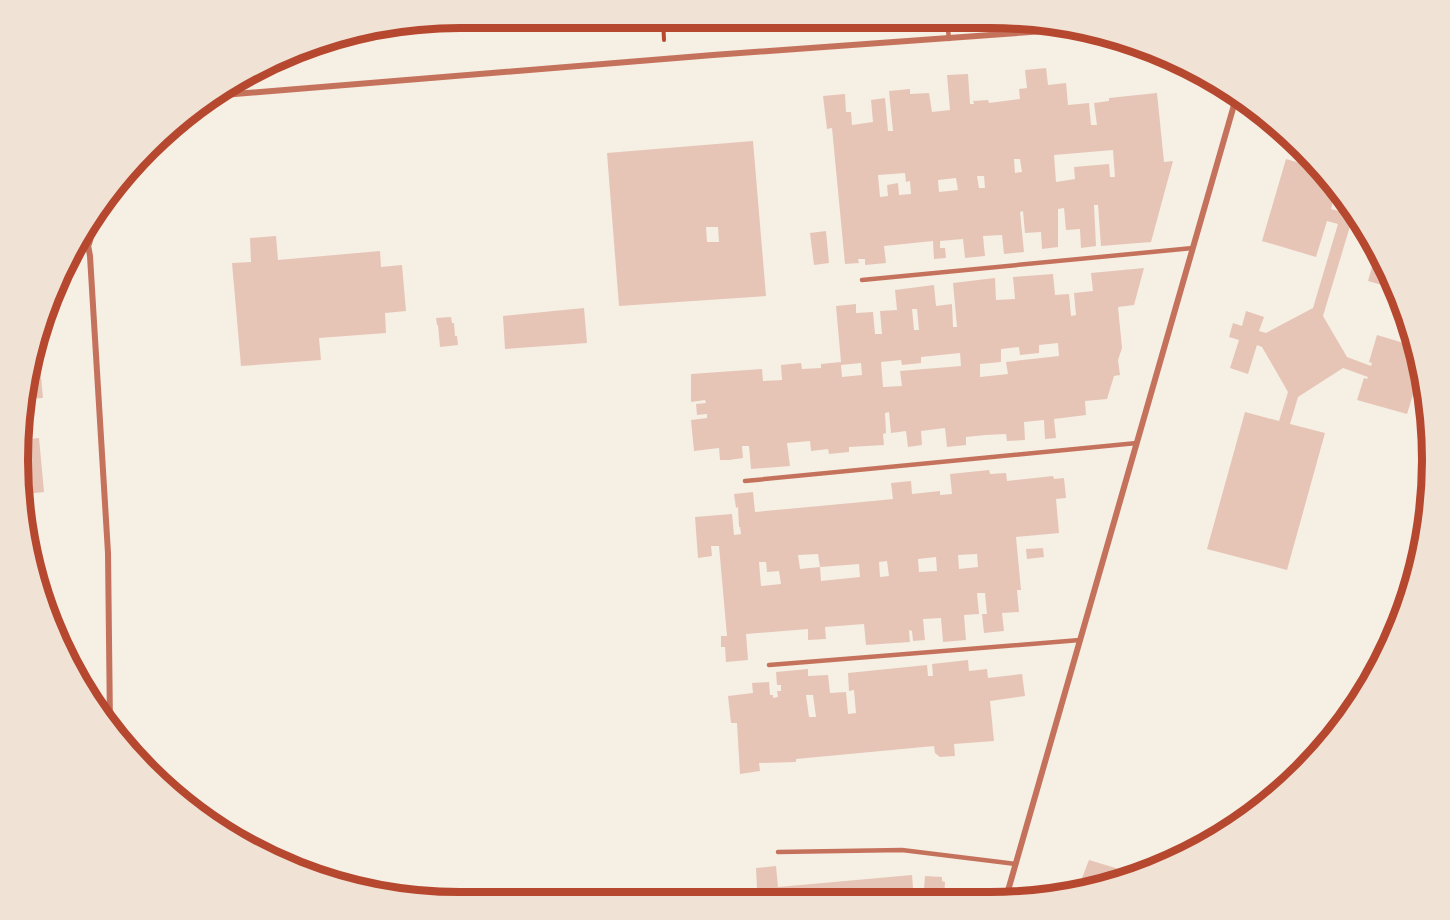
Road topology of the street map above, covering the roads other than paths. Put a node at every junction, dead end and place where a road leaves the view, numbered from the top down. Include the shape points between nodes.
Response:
1 (948, 28) edge
2 (1046, 32) edge
3 (949, 39) junction
4 (231, 94) edge
5 (1234, 104) edge
6 (91, 236) edge
7 (88, 241) edge
8 (89, 244) junction
9 (1193, 248) junction
10 (862, 280) dead end
11 (1137, 443) junction
12 (745, 481) dead end
13 (1080, 640) junction
14 (769, 665) dead end
15 (110, 712) edge
16 (778, 852) dead end
17 (1016, 864) junction
18 (1008, 891) edge

1 - 3 lane
2 - 3 street
3 - 4 street
5 - 9 street
6 - 8 street
7 - 8 street
8 - 15 street via 108,553
9 - 10 lane
9 - 11 street
11 - 12 lane
11 - 13 street
13 - 14 lane
13 - 17 street
16 - 17 lane via 902,850
17 - 18 street

